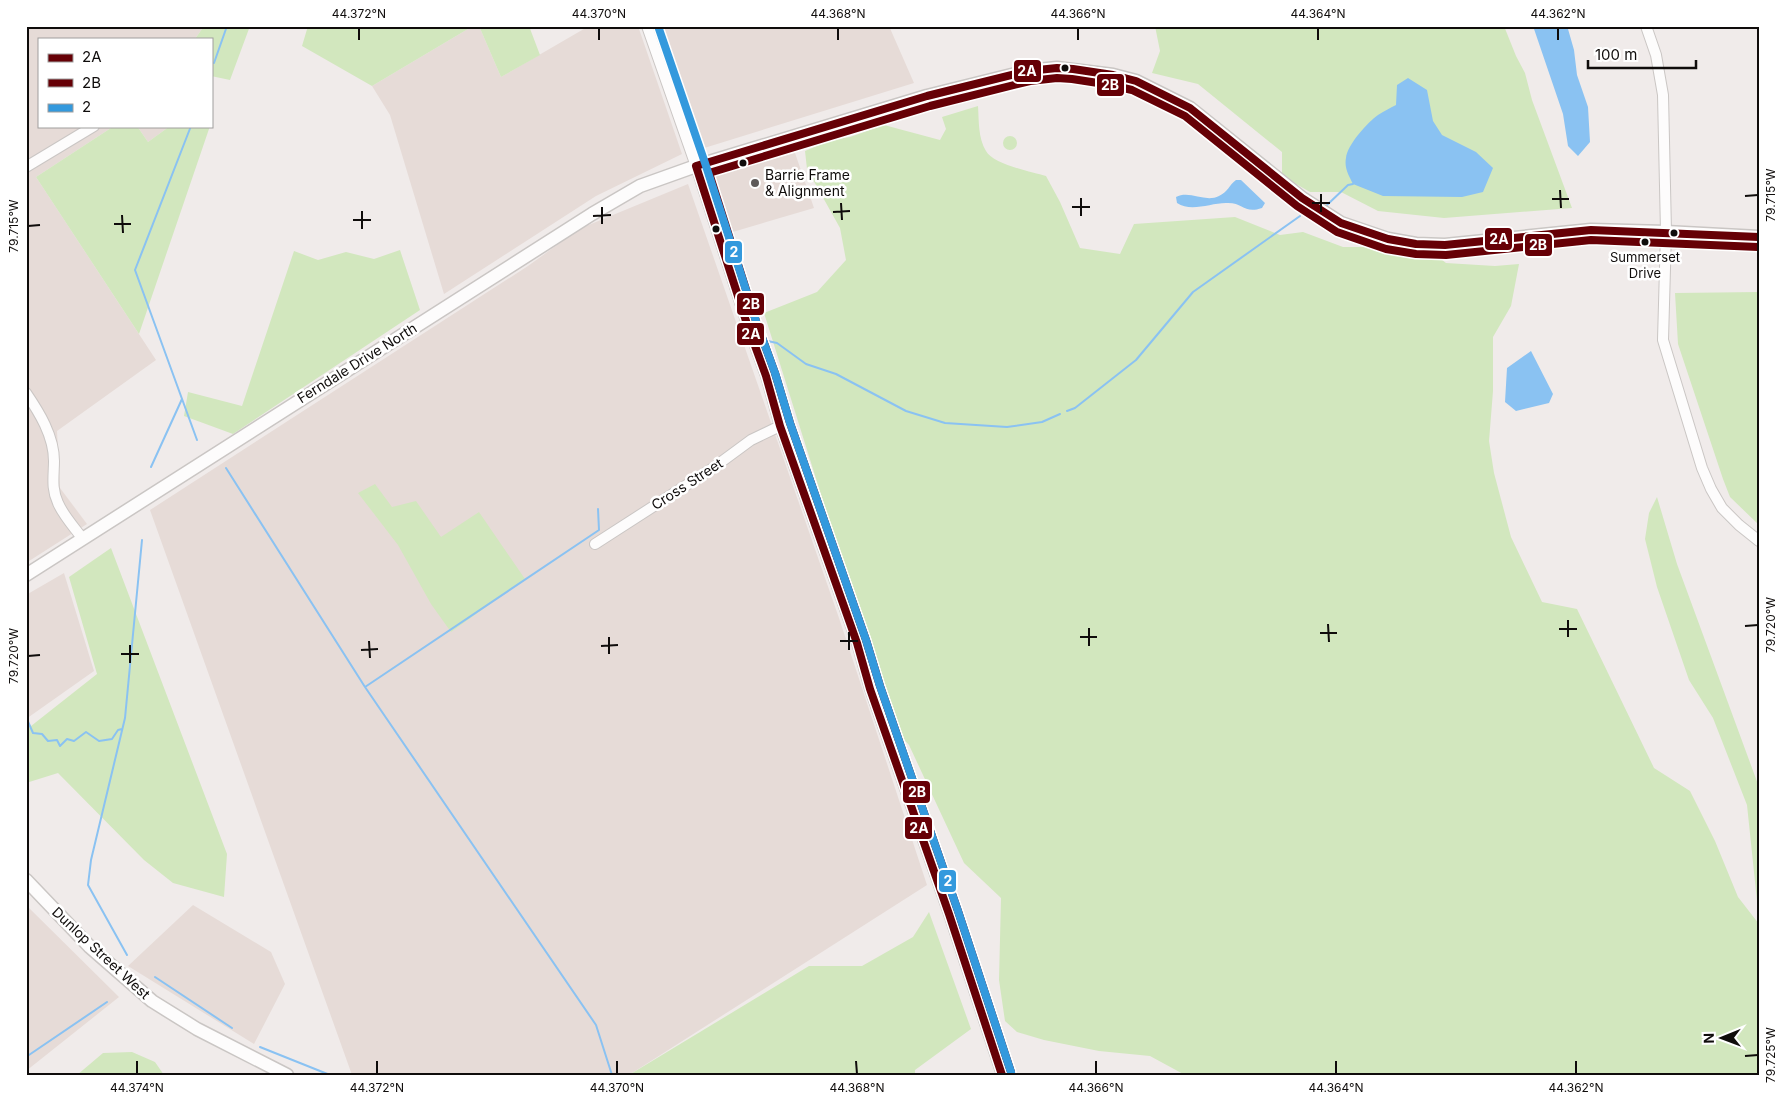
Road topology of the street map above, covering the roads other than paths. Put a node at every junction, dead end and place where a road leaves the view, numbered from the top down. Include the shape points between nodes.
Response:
1 (647, 26) edge
2 (1646, 26) edge
3 (91, 128) edge
4 (696, 166) junction
5 (26, 167) edge
6 (1666, 232) junction
7 (1759, 237) edge
8 (26, 393) edge
9 (780, 426) junction
10 (82, 538) junction
11 (1759, 541) edge
12 (595, 544) dead end
13 (26, 575) edge
14 (27, 881) edge
15 (287, 1075) edge
16 (1002, 1075) edge

1 - 4 street
2 - 6 street via 1664,94
3 - 5 street
4 - 6 main road, Ferndale Drive North via 927,96 1028,71 1074,69 1136,81 1190,108 1302,198 1341,223 1388,239 1445,245 1571,231
4 - 9 street
4 - 10 main road, Ferndale Drive North via 640,186 592,214
6 - 7 main road, Ferndale Drive North
6 - 11 street via 1663,340 1710,489 1722,508
8 - 10 street via 49,434 54,459 52,483 58,503
9 - 12 street, Cross Street via 751,440
9 - 16 street via 857,643
10 - 13 main road, Ferndale Drive North
14 - 15 main road, Dunlop Street West via 90,946 152,1002 197,1030

